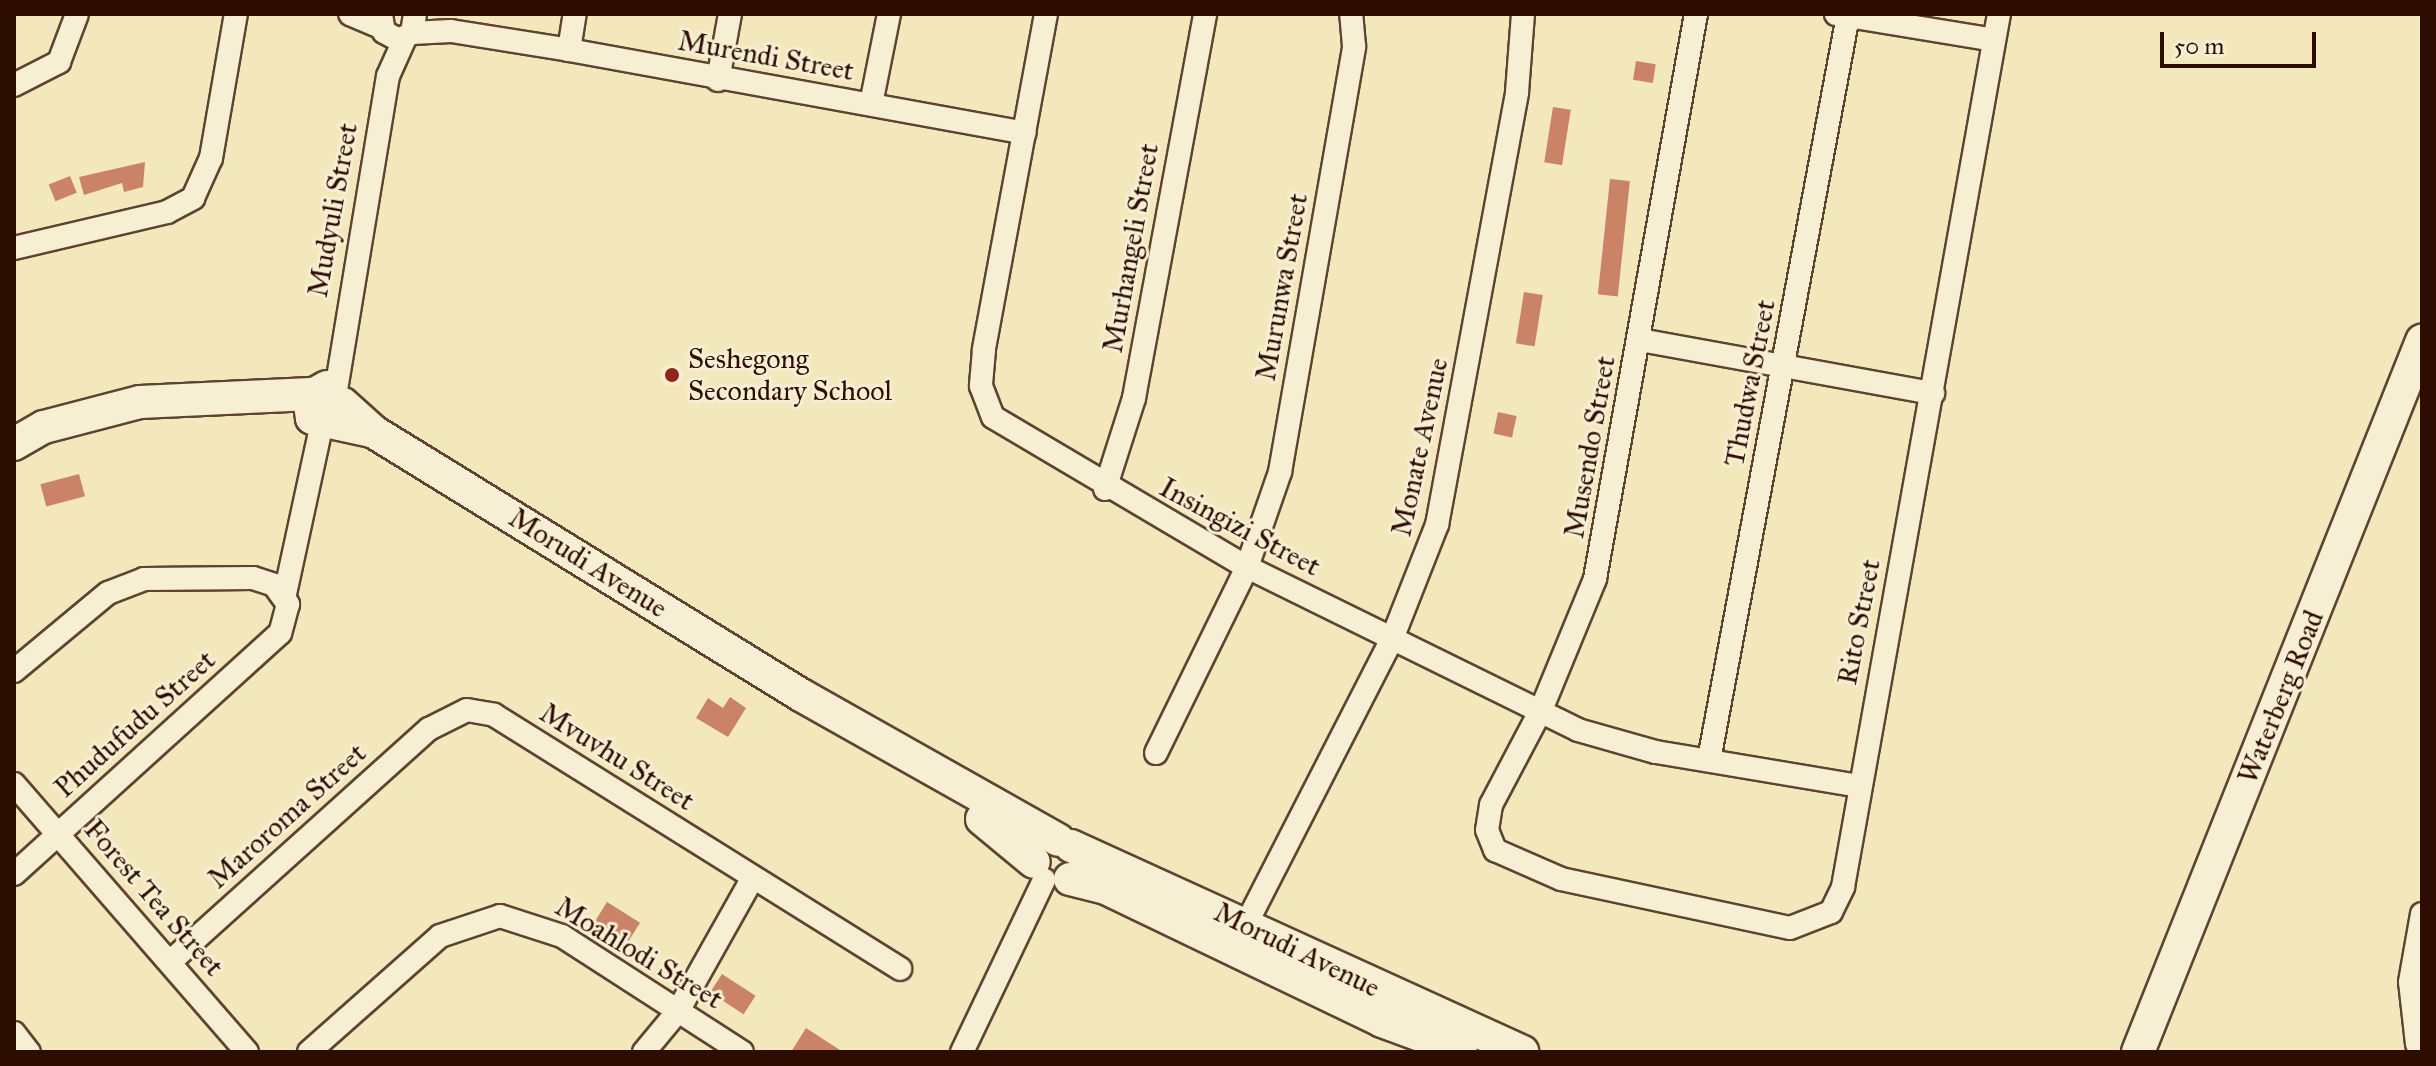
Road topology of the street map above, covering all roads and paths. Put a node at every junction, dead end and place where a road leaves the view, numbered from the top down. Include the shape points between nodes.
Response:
1 (77, 14) edge
2 (236, 14) edge
3 (350, 14) edge
4 (575, 14) edge
5 (730, 14) edge
6 (889, 14) edge
7 (1046, 14) edge
8 (1205, 14) edge
9 (1351, 14) edge
10 (1523, 14) edge
11 (1696, 14) edge
12 (1999, 14) edge
13 (1842, 15) edge
14 (399, 25) edge
15 (1994, 40) junction
16 (569, 50) junction
17 (718, 80) junction
18 (14, 85) edge
19 (871, 104) junction
20 (1024, 133) junction
21 (14, 248) edge
22 (1640, 340) junction
23 (2422, 341) edge
24 (1784, 368) junction
25 (1933, 393) junction
26 (325, 405) junction
27 (14, 444) edge
28 (1105, 489) junction
29 (1247, 567) junction
30 (287, 604) junction
31 (1392, 639) junction
32 (14, 671) edge
33 (801, 695) junction
34 (1541, 710) junction
35 (444, 716) joint
36 (1156, 753) dead end
37 (1709, 760) junction
38 (14, 784) edge
39 (1859, 786) junction
40 (58, 834) junction
41 (1065, 843) junction
42 (1511, 861) joint
43 (14, 874) edge
44 (1049, 874) junction
45 (752, 879) junction
46 (2422, 914) edge
47 (1240, 936) junction
48 (171, 961) junction
49 (900, 969) dead end
50 (678, 1011) junction
51 (14, 1033) edge
52 (2417, 1044) dead end
53 (29, 1052) edge
54 (247, 1052) edge
55 (309, 1052) edge
56 (644, 1052) edge
57 (742, 1052) edge
58 (962, 1052) edge
59 (1468, 1052) edge
60 (1522, 1052) edge
61 (2138, 1052) edge

1 - 18 street via 59,62
2 - 21 street via 207,176 193,198 167,212
3 - 14 street, Murendi Street
4 - 16 street
5 - 17 street
6 - 19 street
7 - 20 street, Insingizi Street
8 - 28 street, Murhangeli Street via 1134,398
9 - 29 street, Murunwa Street via 1354,46 1280,472
10 - 31 street, Monate Avenue via 1517,92 1437,525
11 - 22 street, Musendo Street
12 - 15 street, Rito Street
13 - 15 street
13 - 24 street, Thudwa Street
14 - 16 street, Murendi Street
14 - 26 street, Mudyuli Street
15 - 25 street, Rito Street
16 - 17 street, Murendi Street
17 - 19 street, Murendi Street
19 - 20 street, Murendi Street
20 - 28 street, Insingizi Street via 984,350 985,405 1007,430
22 - 24 street
22 - 34 street, Musendo Street via 1595,579
23 - 61 street, Waterberg Road
24 - 25 street
24 - 37 street, Thudwa Street
25 - 39 street, Rito Street
26 - 27 street, Morudi Avenue via 269,399 140,402 44,427
26 - 30 street, Mudyuli Street
26 - 33 street, Morudi Avenue
28 - 29 street, Insingizi Street
29 - 31 street, Insingizi Street
29 - 36 street, Murunwa Street
30 - 32 street via 231,575 144,579 108,593
30 - 40 street, Phudufudu Street via 280,633
31 - 34 street, Insingizi Street
31 - 47 street, Monate Avenue
33 - 41 street, Morudi Avenue
33 - 44 street, Morudi Avenue via 1004,832
34 - 37 street, Insingizi Street via 1622,745
34 - 42 street, Musendo Street via 1491,805 1490,843
35 - 45 street, Mvuvhu Street via 467,710 494,715
35 - 48 street, Maroroma Street
37 - 39 street, Insingizi Street
38 - 40 street, Forest Tea Street
39 - 42 street, Rito Street via 1838,901 1806,926 1609,892
40 - 43 street, Phudufudu Street
40 - 48 street, Forest Tea Street
41 - 44 street via 1078,859
41 - 47 street, Morudi Avenue
44 - 47 street, Morudi Avenue
44 - 58 street
45 - 49 street, Mvuvhu Street
45 - 50 street
46 - 52 street via 2410,982
47 - 59 street, Morudi Avenue via 1382,1021
47 - 60 street, Morudi Avenue
48 - 54 street, Forest Tea Street
50 - 55 street, Moahlodi Street via 538,924 480,917 440,936
50 - 56 street
50 - 57 street, Moahlodi Street
51 - 53 street

